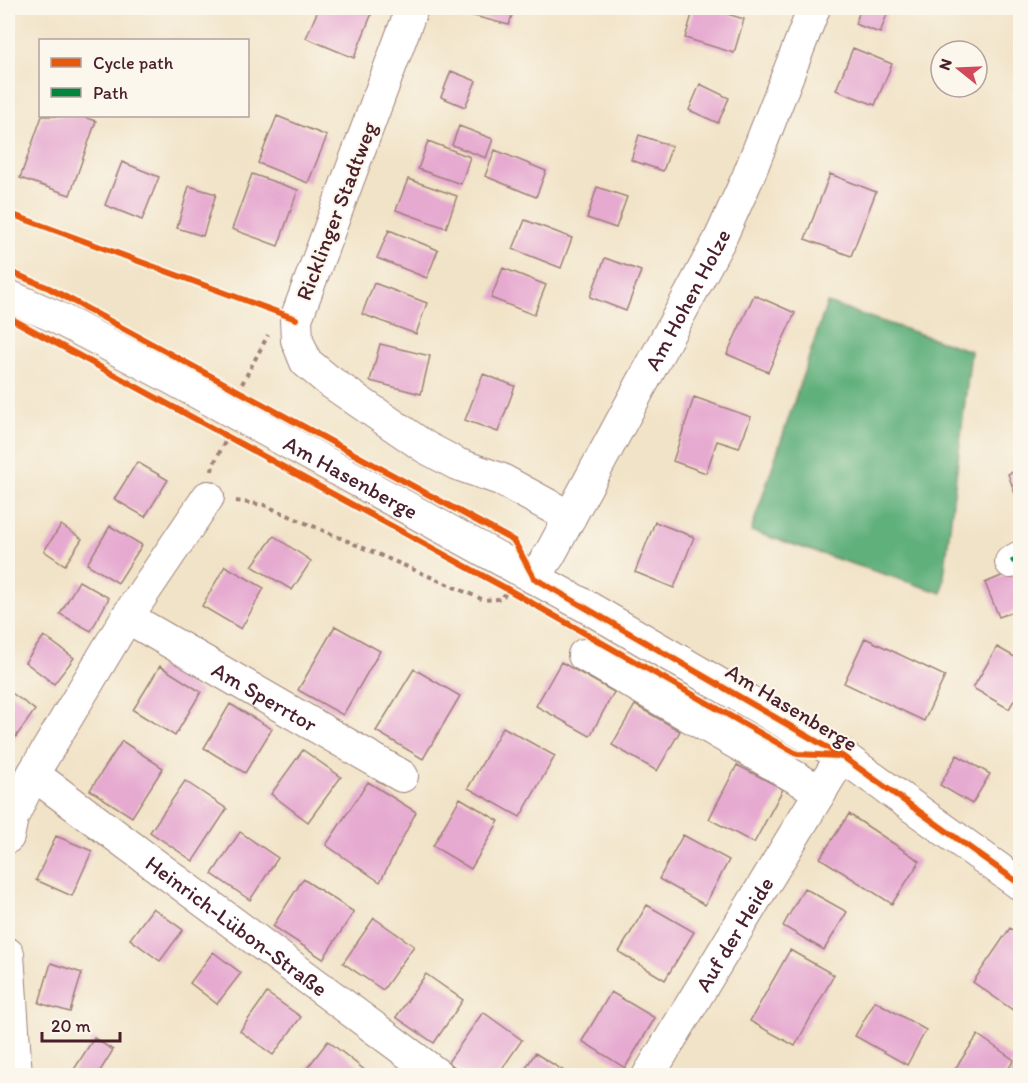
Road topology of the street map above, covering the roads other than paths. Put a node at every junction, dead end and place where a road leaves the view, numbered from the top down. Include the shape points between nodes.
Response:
1 (412, 8) edge
2 (814, 8) edge
3 (8, 296) edge
4 (208, 497) road end
5 (570, 517) junction
6 (522, 584) junction
7 (127, 616) junction
8 (584, 655) dead end
9 (842, 756) junction
10 (33, 774) junction
11 (402, 776) dead end
12 (821, 792) junction
13 (8, 837) edge
14 (1018, 876) edge
15 (8, 954) edge
16 (16, 1076) edge
17 (439, 1076) edge
18 (648, 1076) edge

1 - 5 street, Ricklinger Stadtweg via 296,319 297,340 306,362 425,447 457,464 500,479
2 - 5 street, Am Hohen Holze via 720,239
3 - 6 street, Am Hasenberge via 166,375
4 - 7 street
5 - 6 street, Am Hohen Holze via 550,554
6 - 9 street, Am Hasenberge
7 - 10 street
7 - 11 street, Am Sperrtor
8 - 12 street
9 - 12 street, Auf der Heide
9 - 14 street, Am Hasenberge
10 - 13 street via 12,818
10 - 17 street, Heinrich-Lübon-Straße
12 - 18 street, Auf der Heide
15 - 16 street

